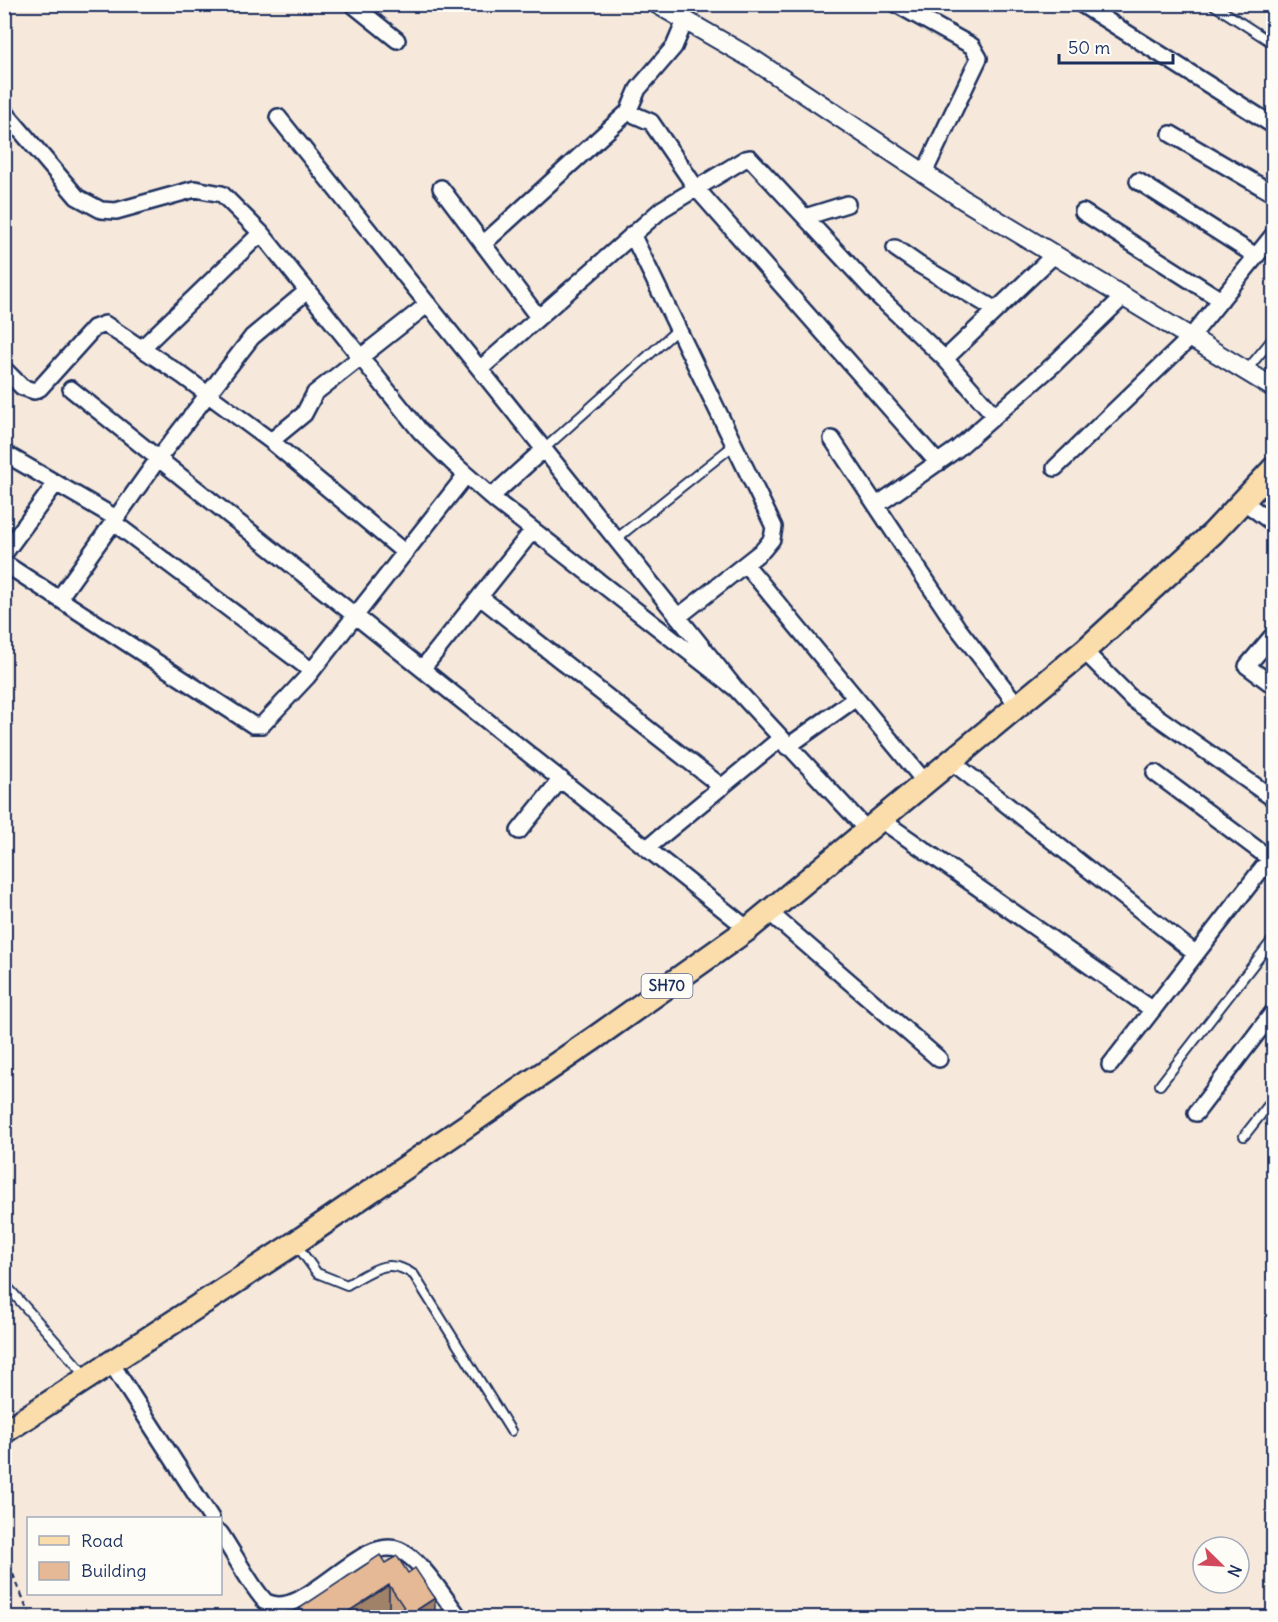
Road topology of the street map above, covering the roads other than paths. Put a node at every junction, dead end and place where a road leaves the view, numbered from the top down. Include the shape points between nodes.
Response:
1 (352, 4) edge
2 (657, 4) edge
3 (896, 4) edge
4 (1081, 4) edge
5 (1212, 4) edge
6 (685, 21) junction
7 (397, 40) dead end
8 (1274, 44) edge
9 (4, 111) edge
10 (628, 112) junction
11 (278, 117) dead end
12 (1274, 126) edge
13 (1172, 134) dead end
14 (924, 173) junction
15 (1138, 181) dead end
16 (441, 188) dead end
17 (696, 188) junction
18 (1274, 194) edge
19 (847, 204) dead end
20 (1083, 213) dead end
21 (805, 216) junction
22 (261, 233) junction
23 (632, 234) junction
24 (1274, 234) edge
25 (483, 244) junction
26 (895, 248) dead end
27 (1054, 255) junction
28 (1256, 256) junction
29 (307, 291) junction
30 (1123, 297) junction
31 (1221, 300) junction
32 (428, 304) junction
33 (996, 310) junction
34 (538, 317) junction
35 (678, 329) junction
36 (1274, 337) edge
37 (1190, 338) junction
38 (142, 348) junction
39 (361, 358) junction
40 (945, 359) junction
41 (4, 369) edge
42 (480, 369) junction
43 (1246, 372) junction
44 (1274, 388) edge
45 (70, 389) dead end
46 (207, 394) junction
47 (995, 416) junction
48 (832, 439) dead end
49 (271, 441) junction
50 (734, 445) junction
51 (544, 449) junction
52 (4, 453) edge
53 (158, 459) junction
54 (938, 463) junction
55 (1055, 468) dead end
56 (1274, 468) edge
57 (466, 475) junction
58 (56, 483) junction
59 (491, 497) junction
60 (1243, 501) junction
61 (877, 505) junction
62 (114, 520) junction
63 (1274, 524) edge
64 (533, 530) junction
65 (616, 538) junction
66 (404, 552) junction
67 (4, 555) edge
68 (4, 563) edge
69 (746, 565) junction
70 (60, 597) junction
71 (480, 597) junction
72 (355, 615) junction
73 (678, 617) junction
74 (1274, 634) edge
75 (1084, 651) junction
76 (422, 669) junction
77 (312, 671) junction
78 (1274, 686) edge
79 (735, 688) junction
80 (856, 698) junction
81 (1018, 706) junction
82 (783, 743) junction
83 (951, 761) junction
84 (1155, 773) dead end
85 (561, 779) junction
86 (925, 782) junction
87 (722, 787) junction
88 (1274, 799) edge
89 (874, 825) junction
90 (519, 831) dead end
91 (647, 848) junction
92 (1271, 855) edge
93 (769, 912) junction
94 (748, 929) junction
95 (1274, 938) edge
96 (1196, 954) junction
97 (1153, 1010) junction
98 (1274, 1011) edge
99 (939, 1059) dead end
100 (1110, 1065) dead end
101 (1160, 1085) dead end
102 (1274, 1098) edge
103 (1196, 1113) dead end
104 (1244, 1136) dead end
105 (295, 1243) junction
106 (4, 1283) edge
107 (111, 1363) junction
108 (88, 1378) junction
109 (511, 1431) dead end
110 (4, 1432) edge
111 (210, 1517) edge
112 (222, 1536) edge
113 (278, 1613) edge
114 (460, 1617) edge

1 - 7 street
2 - 6 street
3 - 14 street via 972,46 979,58
4 - 12 street
5 - 8 lane
6 - 10 street via 674,47 638,89
6 - 14 street via 763,66
9 - 22 street via 88,206 116,211 195,189 207,190 222,194
10 - 17 street via 651,122
10 - 25 street
11 - 32 street
13 - 18 street
14 - 27 street
15 - 28 street
16 - 25 street
17 - 21 street via 750,158
17 - 23 street
17 - 54 street
19 - 21 street
20 - 31 street
21 - 40 street via 878,296
22 - 29 street
22 - 38 street
23 - 34 street
23 - 35 street
24 - 28 street
25 - 34 street
26 - 33 street
27 - 30 street
27 - 33 street
28 - 31 street
29 - 39 street
29 - 46 street via 252,337
30 - 37 street
30 - 47 street
31 - 37 street
32 - 39 street
32 - 42 street
33 - 40 street
34 - 42 street
35 - 50 street
35 - 51 lane
36 - 43 lane
37 - 43 street
37 - 55 street
38 - 41 street via 105,324 94,328 34,391 22,387
38 - 46 street
39 - 49 street via 315,393 304,414
39 - 57 street via 420,431
40 - 47 street
42 - 51 street
43 - 44 street
45 - 53 street
46 - 49 street
46 - 53 street
47 - 54 street
48 - 61 street
49 - 66 street
50 - 65 lane
50 - 69 street via 774,527 772,539
51 - 59 street
51 - 65 street
52 - 58 street
53 - 62 street
53 - 72 street
54 - 61 street
56 - 60 main road, SH70
57 - 59 street
57 - 66 street
58 - 62 street
58 - 67 street
59 - 64 street
60 - 63 street
60 - 75 main road, SH70
61 - 81 street via 957,627
62 - 70 street
62 - 77 street
64 - 71 street
64 - 79 street
65 - 73 street
66 - 72 street
68 - 70 street
69 - 73 street
69 - 80 street
70 - 77 street via 254,725 269,719
71 - 76 street
71 - 87 street
72 - 76 street
72 - 77 street
73 - 79 street
74 - 78 street via 1247,666
75 - 81 main road, SH70
75 - 88 street via 1132,699
76 - 85 street
79 - 82 street
80 - 82 street
80 - 86 street
81 - 83 main road, SH70
82 - 87 street
82 - 89 street
83 - 86 main road, SH70
83 - 96 street
84 - 92 street
85 - 90 street
85 - 91 street
86 - 89 main road, SH70
87 - 91 street
89 - 93 main road, SH70
89 - 97 street
91 - 94 street
92 - 96 street
93 - 94 main road, SH70
93 - 99 street
94 - 105 main road, SH70
95 - 101 lane
96 - 97 street
97 - 100 street
98 - 103 street
102 - 104 lane
105 - 107 main road, SH70
105 - 109 lane via 317,1274 347,1285 380,1266 402,1266 414,1275
106 - 108 lane
107 - 108 main road, SH70
107 - 111 street
108 - 110 main road, SH70
112 - 113 street via 262,1597
113 - 114 street via 295,1607 369,1556 389,1548 413,1558

